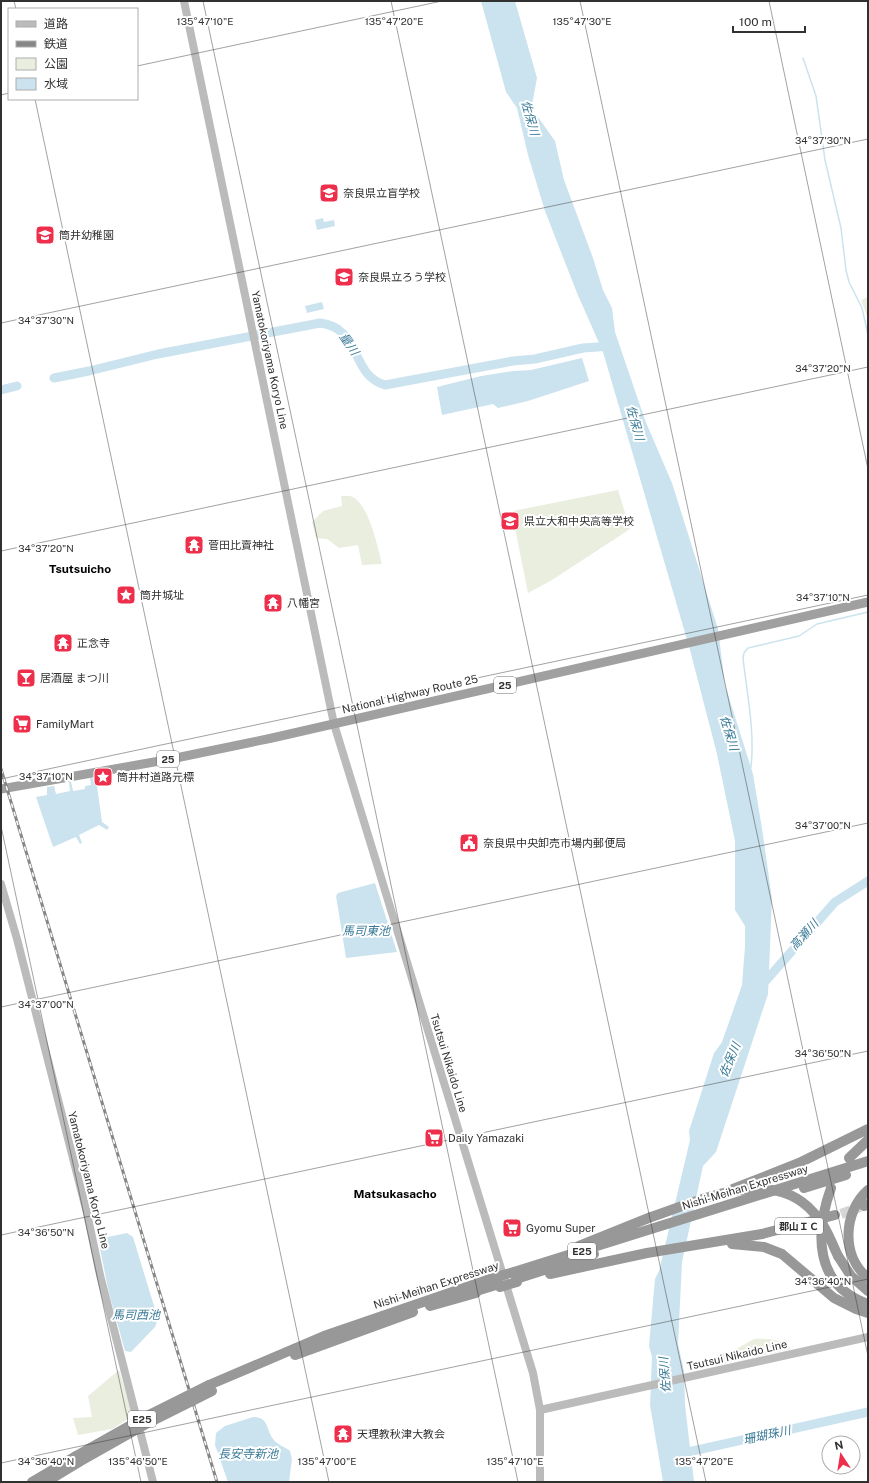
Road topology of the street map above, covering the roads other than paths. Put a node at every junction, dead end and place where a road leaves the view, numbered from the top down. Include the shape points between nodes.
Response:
1 (184, 1) edge
2 (868, 602) edge
3 (334, 724) junction
4 (1, 789) edge
5 (1, 884) edge
6 (868, 1129) edge
7 (868, 1140) edge
8 (849, 1158) dead end
9 (868, 1161) edge
10 (868, 1168) edge
11 (828, 1181) junction
12 (868, 1190) edge
13 (715, 1195) junction
14 (838, 1215) tunnel mouth
15 (704, 1244) junction
16 (515, 1276) junction
17 (868, 1278) edge
18 (498, 1283) junction
19 (868, 1290) edge
20 (868, 1304) edge
21 (408, 1310) junction
22 (868, 1313) edge
23 (868, 1337) edge
24 (540, 1410) junction
25 (78, 1459) junction
26 (32, 1482) edge
27 (46, 1482) edge
28 (153, 1482) edge
29 (540, 1482) edge

1 - 3 main road, Yamatokoriyama Koryo Line
2 - 3 highway, National Highway Route 25 / 25
3 - 4 highway, National Highway Route 25 / 25 via 171,759
3 - 24 main road, Tsutsui Nikaido Line via 533,1373
5 - 28 main road, Yamatokoriyama Koryo Line via 87,1213 100,1275
6 - 13 highway, bridge via 776,1172
7 - 8 highway
9 - 11 highway, Nishi-Meihan Expressway / E25
10 - 11 highway, Nishi-Meihan Expressway / E25
11 - 16 highway, Nishi-Meihan Expressway / E25, bridge via 771,1195
11 - 20 highway via 821,1226 821,1249 824,1259 842,1288 851,1296
12 - 17 highway via 852,1212 848,1232 854,1259
13 - 16 highway, bridge via 651,1217
13 - 19 highway, bridge via 769,1188 792,1196 817,1216 851,1276
14 - 15 highway, 郡山ＩＣ, bridge via 762,1234
15 - 16 highway
15 - 22 highway via 764,1246 791,1260 834,1298
16 - 18 highway, Nishi-Meihan Expressway / E25
18 - 21 highway, Nishi-Meihan Expressway / E25
18 - 21 highway, Nishi-Meihan Expressway / E25 via 430,1306
21 - 25 highway, Nishi-Meihan Expressway / E25, bridge via 285,1355 210,1388
23 - 24 main road, Tsutsui Nikaido Line
24 - 29 main road, Tsutsui Nikaido Line
25 - 26 highway, Nishi-Meihan Expressway / E25
25 - 27 highway, Nishi-Meihan Expressway / E25

